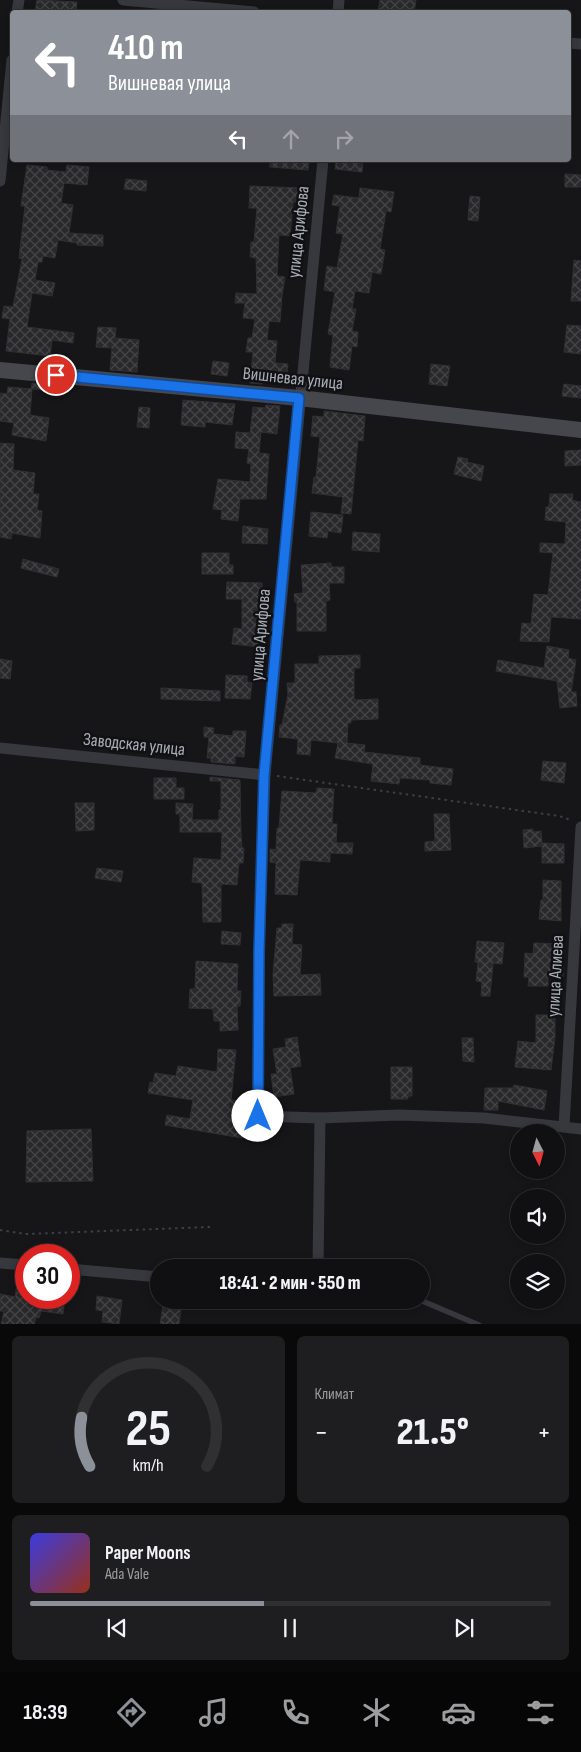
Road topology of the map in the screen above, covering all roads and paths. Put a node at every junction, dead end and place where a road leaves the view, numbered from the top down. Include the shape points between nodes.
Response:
1 (124, 0) edge
2 (232, 10) edge
3 (10, 80) edge
4 (323, 162) edge
5 (0, 181) edge
6 (0, 370) edge
7 (299, 398) junction
8 (581, 430) edge
9 (0, 748) edge
10 (264, 775) junction
11 (577, 824) edge
12 (320, 1118) junction
13 (544, 1124) edge
14 (564, 1124) edge
15 (565, 1126) edge
16 (581, 1129) edge
17 (210, 1227) dead end
18 (0, 1230) edge
19 (318, 1259) edge
20 (0, 1263) edge
21 (15, 1264) edge
22 (80, 1270) edge
23 (150, 1276) edge
24 (430, 1304) edge
25 (478, 1324) edge

1 - 2 street
3 - 5 street
4 - 7 street, улица Арифова
6 - 7 street, Вишневая улица
7 - 8 street, Вишневая улица
7 - 10 street, улица Арифова
9 - 10 street, Заводская улица
10 - 11 path via 559,816
10 - 12 street, улица Арифова via 258,1116
11 - 14 street, улица Алиева
12 - 13 street via 399,1115
12 - 19 street
15 - 16 street
17 - 18 path via 25,1234
20 - 21 street
22 - 23 street
24 - 25 lane

